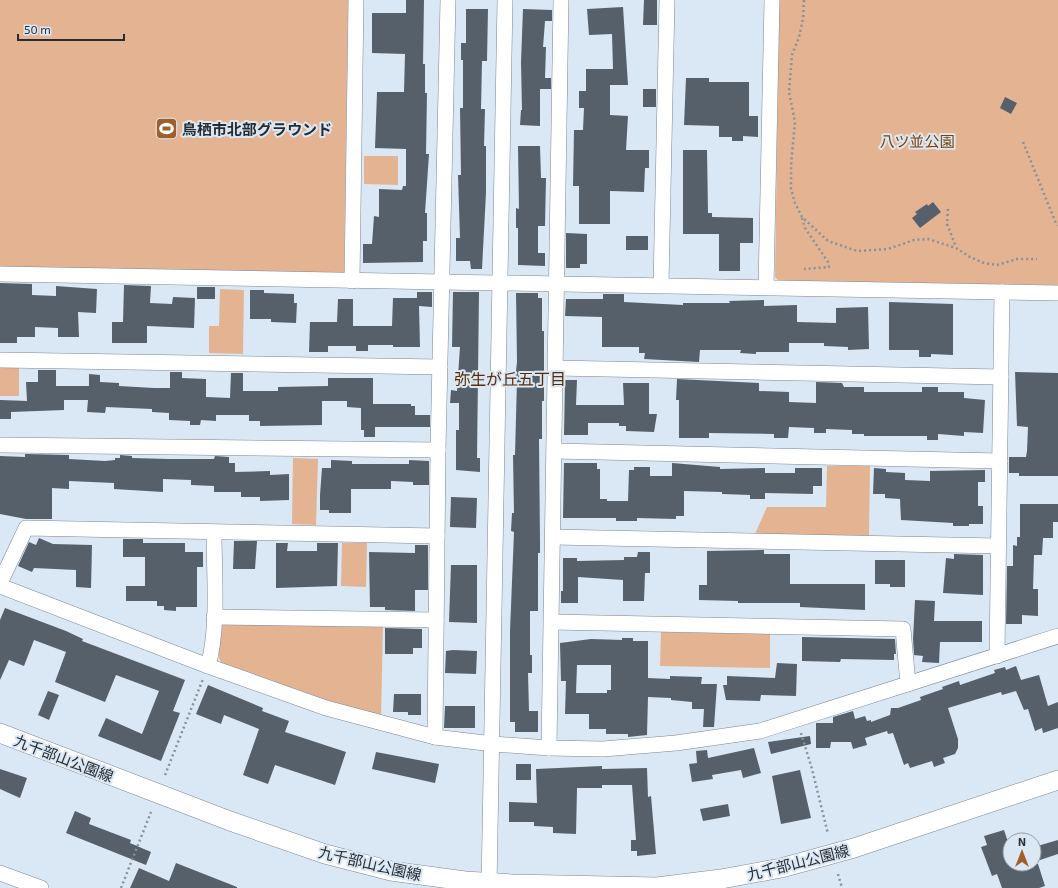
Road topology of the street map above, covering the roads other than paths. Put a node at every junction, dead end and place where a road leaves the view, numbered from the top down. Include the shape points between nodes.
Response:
1 (356, 0) edge
2 (448, 0) edge
3 (505, 0) edge
4 (561, 0) edge
5 (667, 0) edge
6 (772, 0) edge
7 (0, 274) edge
8 (352, 281) junction
9 (442, 282) junction
10 (499, 282) junction
11 (557, 283) junction
12 (661, 285) junction
13 (766, 287) junction
14 (1002, 292) junction
15 (1058, 293) edge
16 (0, 360) edge
17 (440, 367) junction
18 (556, 368) junction
19 (1001, 377) junction
20 (0, 445) edge
21 (438, 450) junction
22 (555, 451) junction
23 (1000, 461) junction
24 (214, 532) junction
25 (437, 536) junction
26 (553, 537) junction
27 (998, 546) junction
28 (0, 583) edge
29 (0, 586) edge
30 (214, 617) junction
31 (436, 620) junction
32 (552, 622) junction
33 (1058, 636) edge
34 (997, 656) junction
35 (208, 666) junction
36 (908, 684) junction
37 (0, 733) edge
38 (434, 737) junction
39 (493, 744) junction
40 (549, 748) junction
41 (1058, 780) edge
42 (0, 873) edge
43 (489, 885) edge
44 (41, 888) edge

1 - 8 street
2 - 9 street
3 - 10 street
4 - 11 street
5 - 12 street
6 - 13 street
7 - 8 street
8 - 9 street
9 - 10 street
9 - 17 street
10 - 11 street
10 - 39 street
11 - 12 street
11 - 18 street
12 - 13 street
13 - 14 street
14 - 15 street
14 - 19 street
16 - 17 street
17 - 21 street
18 - 19 street
18 - 22 street
19 - 23 street
20 - 21 street
21 - 25 street
22 - 23 street
22 - 26 street
23 - 27 street
24 - 25 street
24 - 28 street via 26,528
24 - 30 street
25 - 31 street
26 - 27 street
26 - 32 street
27 - 34 street
29 - 35 street
30 - 31 street
30 - 35 street
31 - 38 street
32 - 36 street via 903,629
32 - 40 street
33 - 34 street
34 - 36 street
35 - 38 street via 326,708
36 - 40 street via 760,731 676,743 603,749
37 - 43 main road, 九千部山公園線 via 230,821 325,854 391,871
38 - 39 street
39 - 40 street
39 - 43 street
41 - 43 main road, 九千部山公園線 via 854,848 774,870 657,887
42 - 44 street

